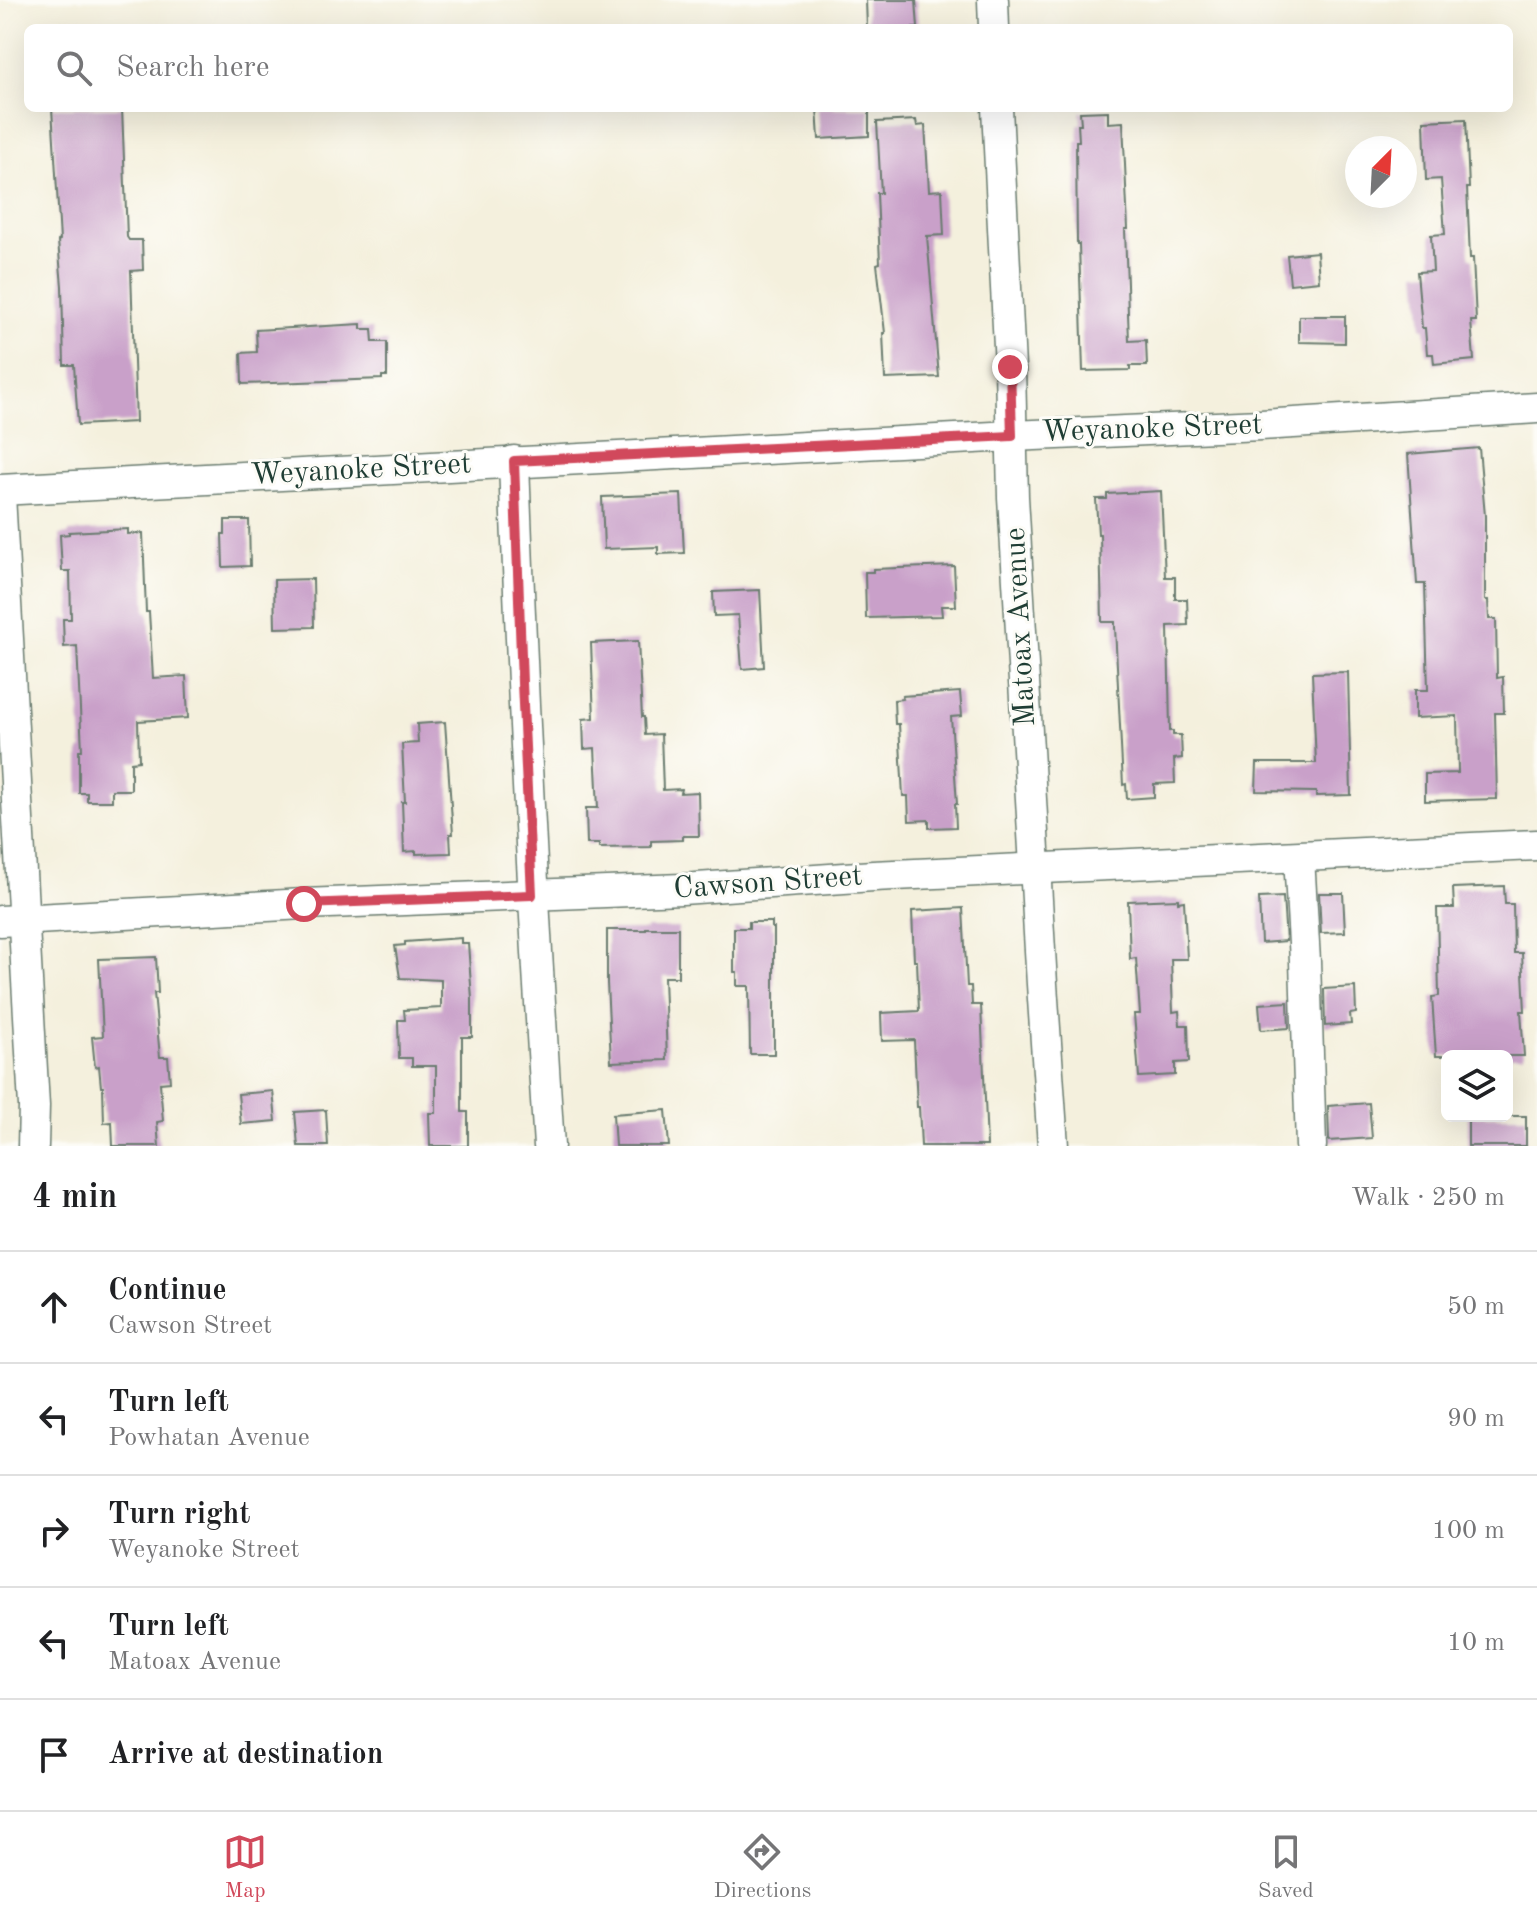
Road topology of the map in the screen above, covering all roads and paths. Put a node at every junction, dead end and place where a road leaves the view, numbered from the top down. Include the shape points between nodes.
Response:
1 (993, 0) edge
2 (994, 24) edge
3 (997, 112) edge
4 (1537, 408) edge
5 (1012, 436) junction
6 (514, 461) junction
7 (0, 492) edge
8 (1537, 845) edge
9 (1299, 857) junction
10 (1035, 869) junction
11 (532, 895) junction
12 (12, 921) edge
13 (33, 1146) edge
14 (549, 1146) edge
15 (1053, 1146) edge
16 (1311, 1146) edge

1 - 2 street
3 - 5 street, Matoax Avenue
4 - 5 street, Weyanoke Street
5 - 6 street, Weyanoke Street
5 - 10 street, Matoax Avenue
6 - 7 street, Weyanoke Street
6 - 11 street
7 - 12 street
8 - 9 street, Cawson Street
9 - 10 street, Cawson Street
9 - 16 street
10 - 11 street, Cawson Street
10 - 15 street, Matoax Avenue
11 - 12 street, Cawson Street
11 - 14 street
12 - 13 street via 34,1106

